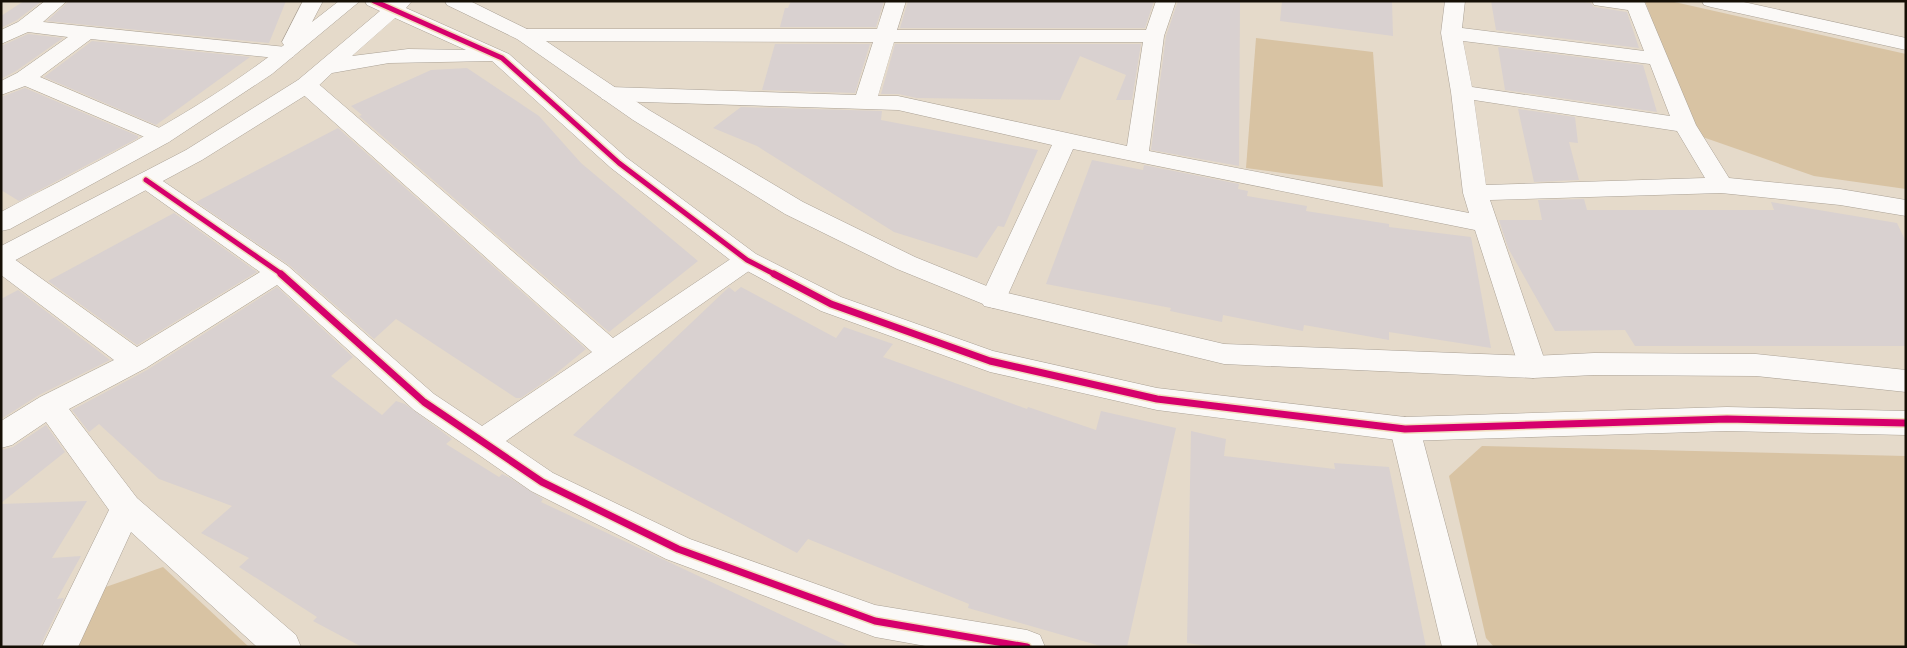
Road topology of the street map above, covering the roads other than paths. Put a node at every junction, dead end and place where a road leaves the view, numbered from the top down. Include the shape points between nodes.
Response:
1 (58, 1) edge
2 (313, 1) edge
3 (351, 1) edge
4 (454, 1) edge
5 (492, 1) edge
6 (896, 1) edge
7 (1166, 1) edge
8 (1455, 1) edge
9 (1602, 1) edge
10 (1711, 1) edge
11 (1635, 3) edge
12 (390, 4) edge
13 (25, 26) junction
14 (518, 32) junction
15 (1452, 33) junction
16 (85, 34) junction
17 (885, 36) junction
18 (1154, 36) junction
19 (1, 38) edge
20 (1906, 44) edge
21 (286, 53) junction
22 (502, 58) junction
23 (1658, 59) junction
24 (326, 68) junction
25 (25, 78) junction
26 (306, 85) junction
27 (1, 89) edge
28 (1462, 92) junction
29 (610, 94) junction
30 (865, 102) junction
31 (1685, 125) junction
32 (161, 137) junction
33 (1065, 141) junction
34 (1138, 156) junction
35 (146, 180) junction
36 (1722, 185) junction
37 (1475, 193) junction
38 (1906, 208) edge
39 (5, 217) edge
40 (1484, 224) junction
41 (1, 258) edge
42 (747, 260) junction
43 (1, 262) edge
44 (279, 272) junction
45 (993, 299) junction
46 (612, 353) junction
47 (136, 361) junction
48 (1533, 367) junction
49 (1906, 381) edge
50 (50, 405) junction
51 (1906, 422) edge
52 (1405, 429) junction
53 (1, 436) edge
54 (482, 442) junction
55 (126, 508) junction
56 (60, 647) edge
57 (283, 647) edge
58 (1027, 647) edge
59 (1460, 647) edge

1 - 13 street
2 - 21 street
3 - 21 street
4 - 14 street
5 - 14 street
6 - 17 street
7 - 18 street
8 - 15 street
9 - 11 street
10 - 20 street
11 - 23 street
12 - 22 street
12 - 24 street
13 - 16 street
13 - 19 street
14 - 17 street
14 - 29 street
15 - 23 street
15 - 28 street
16 - 21 street
16 - 25 street
17 - 18 street
17 - 30 street
18 - 34 street
21 - 32 street
22 - 24 street via 408,54 363,58
22 - 42 street via 619,163
23 - 31 street
24 - 26 street
25 - 27 street
25 - 32 street
26 - 35 street via 194,155
26 - 46 street
28 - 31 street
28 - 37 street
29 - 30 street
29 - 45 street via 794,208 906,263
30 - 33 street via 898,103
31 - 36 street
32 - 39 street
33 - 34 street
33 - 45 street
34 - 40 street
35 - 41 street
35 - 44 street
36 - 37 street
36 - 38 street via 1840,197
37 - 40 street
40 - 48 street
42 - 46 street
42 - 52 street via 831,304 990,361 1157,400
43 - 47 street
44 - 47 street
44 - 54 street via 424,402
45 - 48 street via 1224,354
46 - 54 street
47 - 50 street
48 - 49 street via 1756,365
50 - 53 street
50 - 55 street
51 - 52 street via 1727,419
52 - 59 street
54 - 58 street via 542,482 678,549 875,621
55 - 56 street
55 - 57 street

